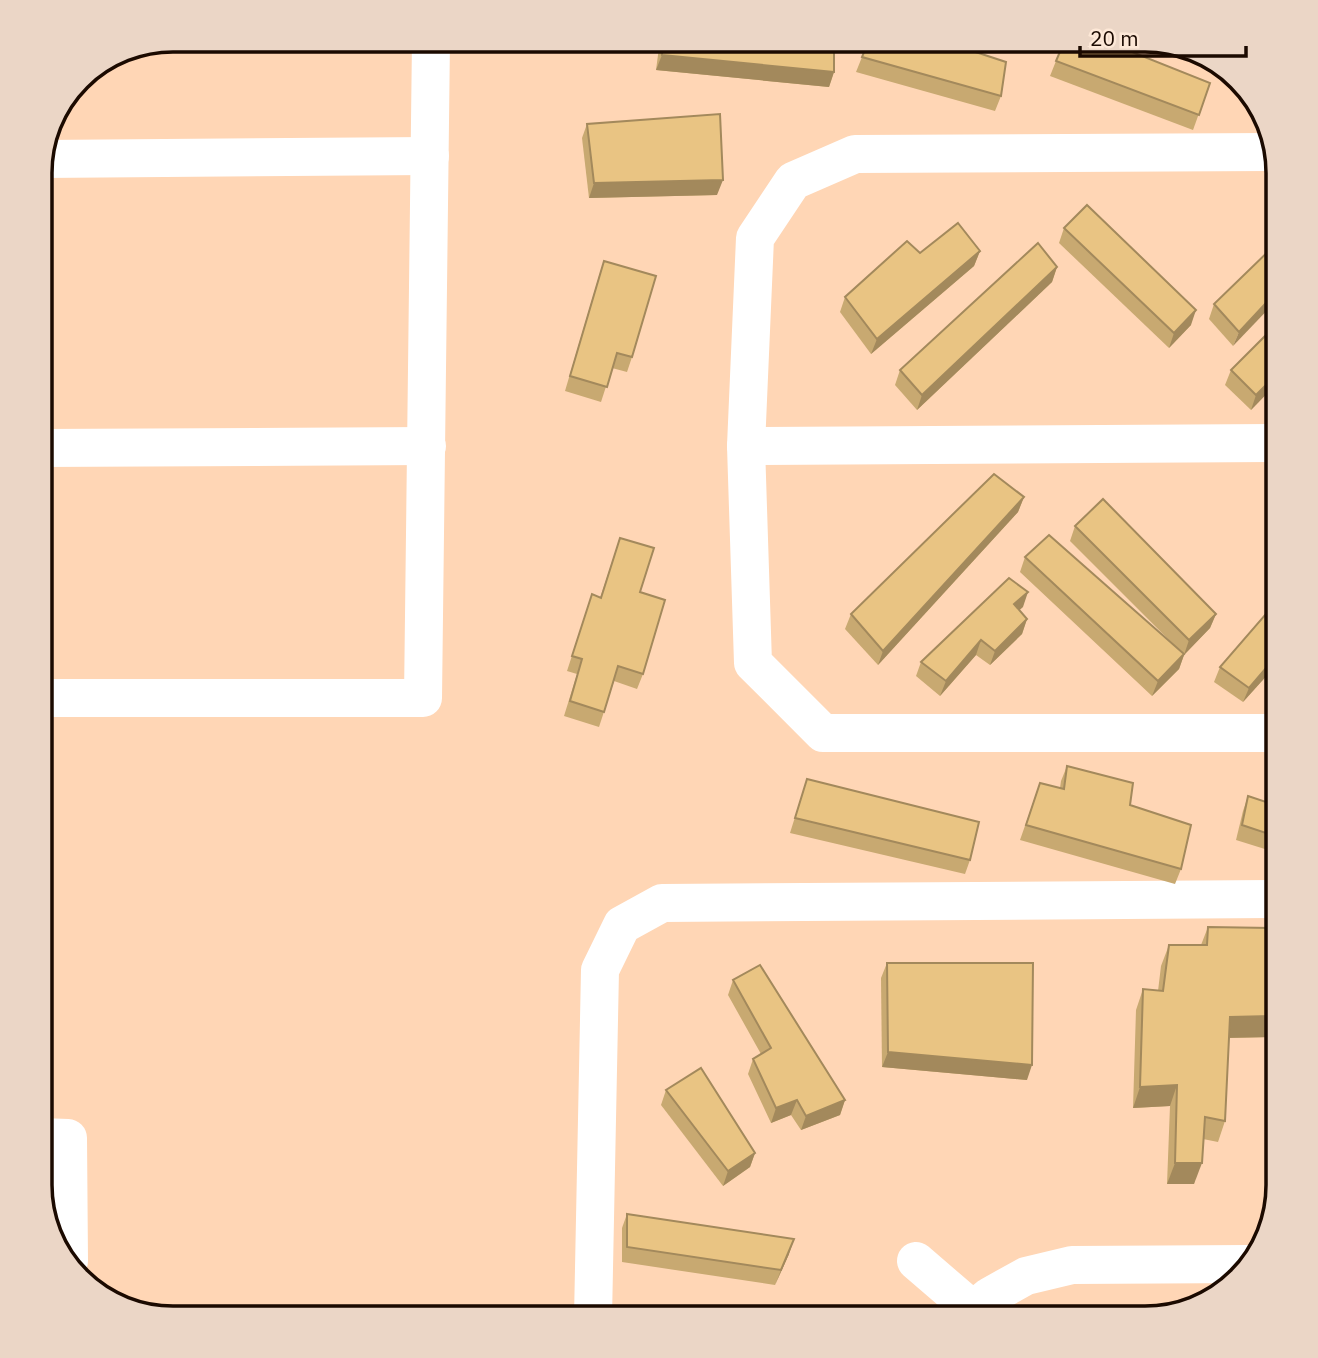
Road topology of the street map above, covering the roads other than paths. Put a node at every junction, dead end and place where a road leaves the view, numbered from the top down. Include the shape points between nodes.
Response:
1 (431, 52) edge
2 (1263, 152) edge
3 (430, 156) junction
4 (54, 159) edge
5 (1266, 443) edge
6 (427, 446) junction
7 (746, 446) junction
8 (53, 448) edge
9 (52, 698) edge
10 (1266, 733) edge
11 (1266, 899) edge
12 (52, 1137) edge
13 (69, 1245) edge
14 (916, 1261) dead end
15 (1234, 1264) edge
16 (593, 1306) edge
17 (963, 1306) edge
18 (979, 1306) edge

1 - 3 street
2 - 7 street via 855,154 793,181 755,238
3 - 4 street
3 - 6 street
5 - 7 street
6 - 8 street
6 - 9 street via 423,698
7 - 10 street via 754,663 823,733
11 - 16 street via 662,903 622,925 600,971
12 - 13 street via 68,1138
14 - 17 street
15 - 18 street via 1072,1265 1026,1276

